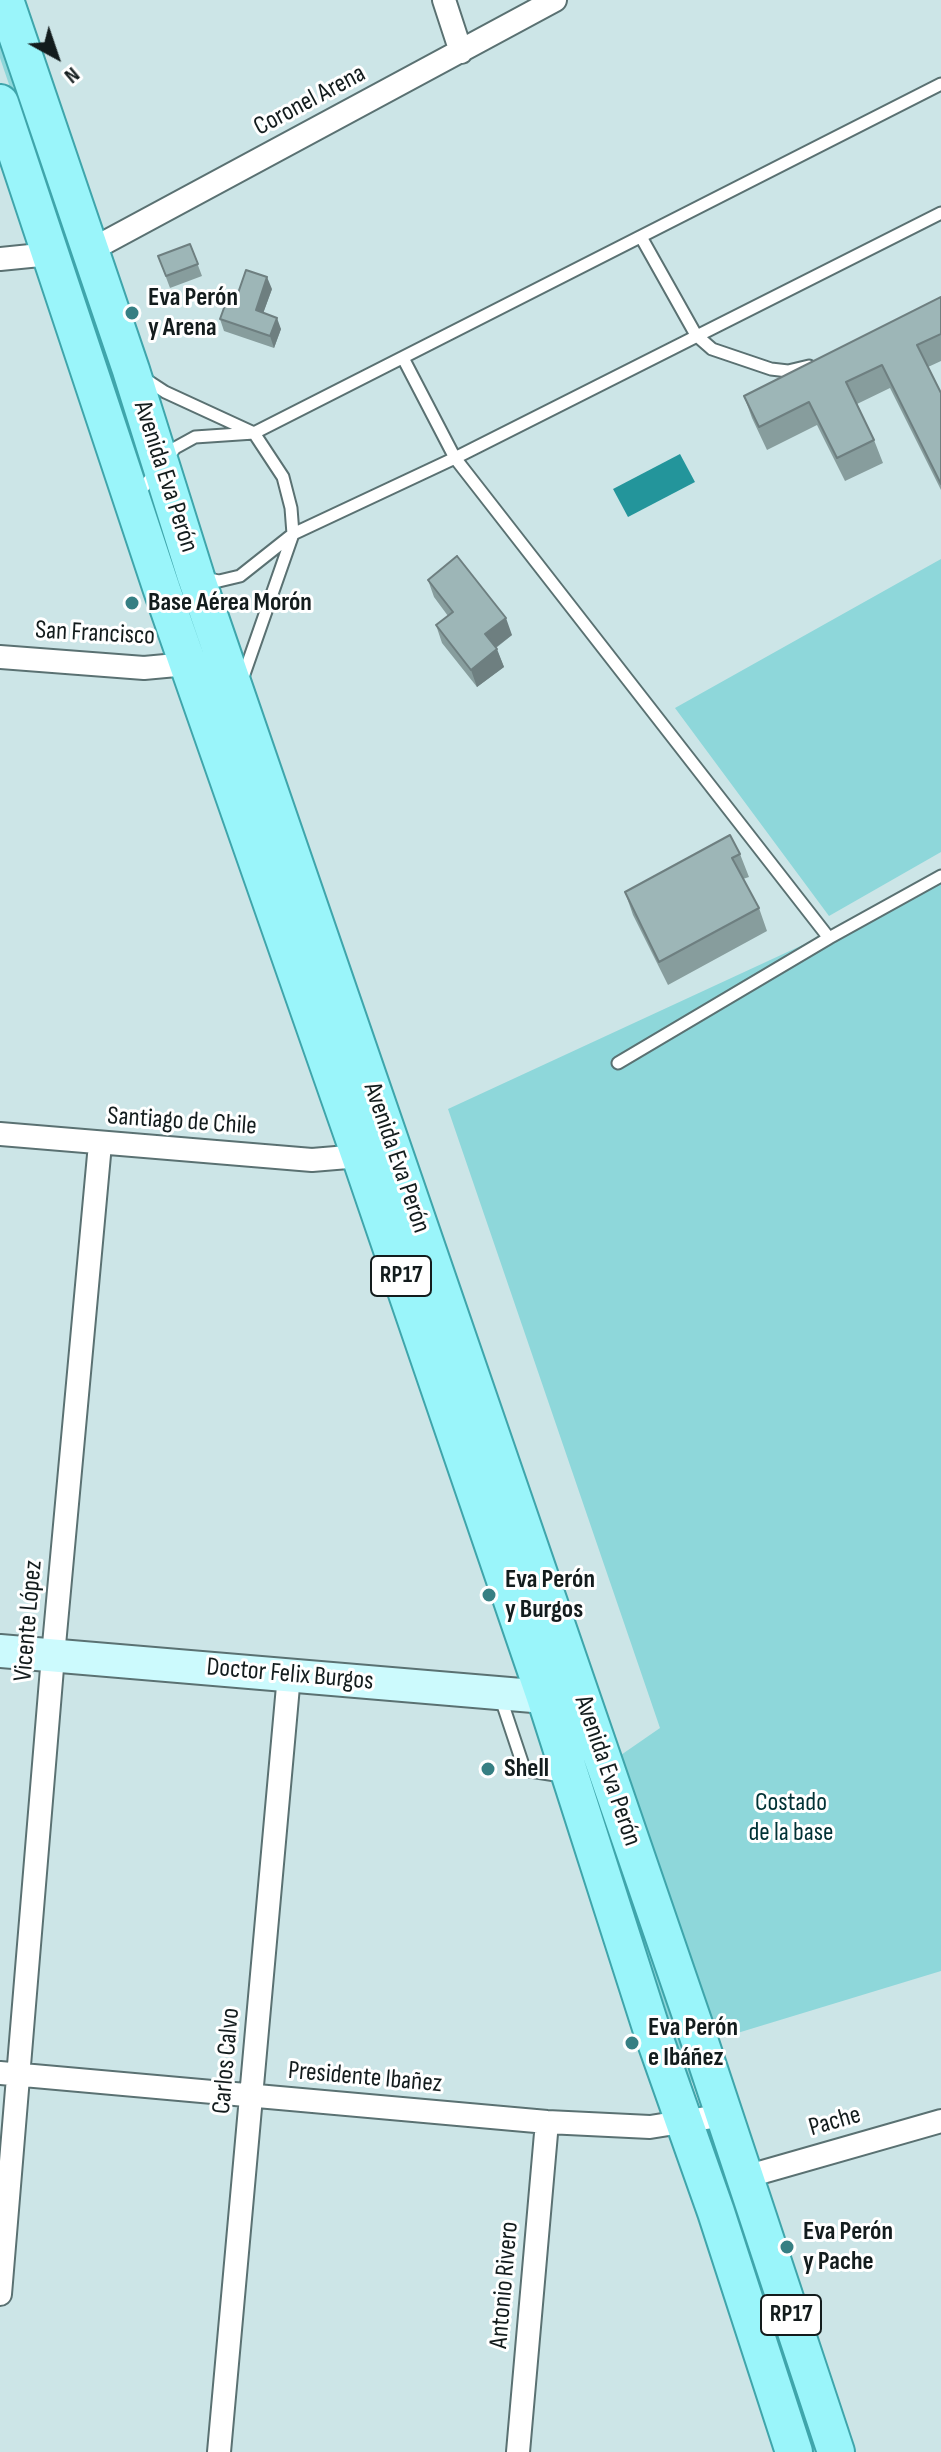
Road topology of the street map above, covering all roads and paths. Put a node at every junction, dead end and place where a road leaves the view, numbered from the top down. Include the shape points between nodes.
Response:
1 (5, 0) edge
2 (444, 0) edge
3 (555, 0) edge
4 (461, 52) junction
5 (941, 84) edge
6 (0, 103) edge
7 (941, 213) edge
8 (641, 237) junction
9 (91, 250) junction
10 (50, 254) junction
11 (0, 259) edge
12 (696, 335) junction
13 (403, 358) junction
14 (824, 359) edge
15 (131, 370) junction
16 (254, 433) junction
17 (455, 458) junction
18 (161, 463) junction
19 (132, 502) junction
20 (293, 534) junction
21 (190, 572) junction
22 (0, 657) edge
23 (187, 664) junction
24 (237, 696) junction
25 (941, 876) edge
26 (829, 938) junction
27 (618, 1063) dead end
28 (0, 1134) edge
29 (100, 1144) junction
30 (360, 1156) junction
31 (0, 1651) edge
32 (53, 1656) junction
33 (289, 1675) junction
34 (562, 1691) junction
35 (499, 1693) junction
36 (571, 1777) junction
37 (10, 2074) edge
38 (252, 2097) junction
39 (725, 2115) junction
40 (941, 2121) edge
41 (547, 2122) junction
42 (684, 2122) junction
43 (745, 2177) junction
44 (0, 2294) edge
45 (219, 2452) edge
46 (518, 2452) edge
47 (794, 2452) edge
48 (836, 2452) edge

1 - 9 main road, Avenida Eva Perón / RP17
2 - 4 street
3 - 4 street, Coronel Arena
4 - 9 street, Coronel Arena
5 - 8 lane
6 - 10 main road, Avenida Eva Perón / RP17
7 - 12 lane
8 - 12 lane
8 - 13 lane
9 - 15 main road, Avenida Eva Perón / RP17
10 - 11 street
10 - 19 main road, Avenida Eva Perón / RP17
12 - 14 lane via 712,349 771,369 788,371
12 - 17 lane
13 - 16 lane
13 - 17 lane
15 - 16 lane via 165,392
15 - 18 main road, Avenida Eva Perón / RP17
16 - 18 lane via 195,437
16 - 20 lane via 283,477
17 - 20 lane
17 - 26 lane
18 - 19 lane
18 - 21 main road, Avenida Eva Perón / RP17
19 - 23 main road, Avenida Eva Perón / RP17 via 153,544
20 - 21 lane via 240,576 219,581
20 - 24 lane
21 - 24 main road, Avenida Eva Perón / RP17
22 - 23 street, San Francisco via 144,668
23 - 30 main road, Avenida Eva Perón / RP17
24 - 34 main road, Avenida Eva Perón / RP17
25 - 26 lane
26 - 27 lane
28 - 29 street, Santiago de Chile
29 - 30 street, Santiago de Chile via 312,1160
29 - 32 street, Vicente López
30 - 34 main road, Avenida Eva Perón / RP17
31 - 32 street, Doctor Felix Burgos
32 - 33 street, Doctor Felix Burgos
32 - 37 street, Vicente López
33 - 35 street, Doctor Felix Burgos
33 - 38 street, Carlos Calvo
34 - 35 street, Doctor Felix Burgos
34 - 36 main road, Avenida Eva Perón / RP17
34 - 39 main road, Avenida Eva Perón / RP17
35 - 36 lane via 523,1765 538,1773
36 - 42 main road, Avenida Eva Perón / RP17
37 - 38 street, Presidente Ibañez
37 - 44 street, Vicente López
38 - 41 street, Presidente Ibañez
38 - 45 street, Carlos Calvo
39 - 42 street, Presidente Ibañez
39 - 43 main road, Avenida Eva Perón / RP17
40 - 43 street, Pache
41 - 42 street, Presidente Ibañez via 650,2127
41 - 46 street, Antonio Rivero
42 - 47 main road, Avenida Eva Perón / RP17
43 - 48 main road, Avenida Eva Perón / RP17

